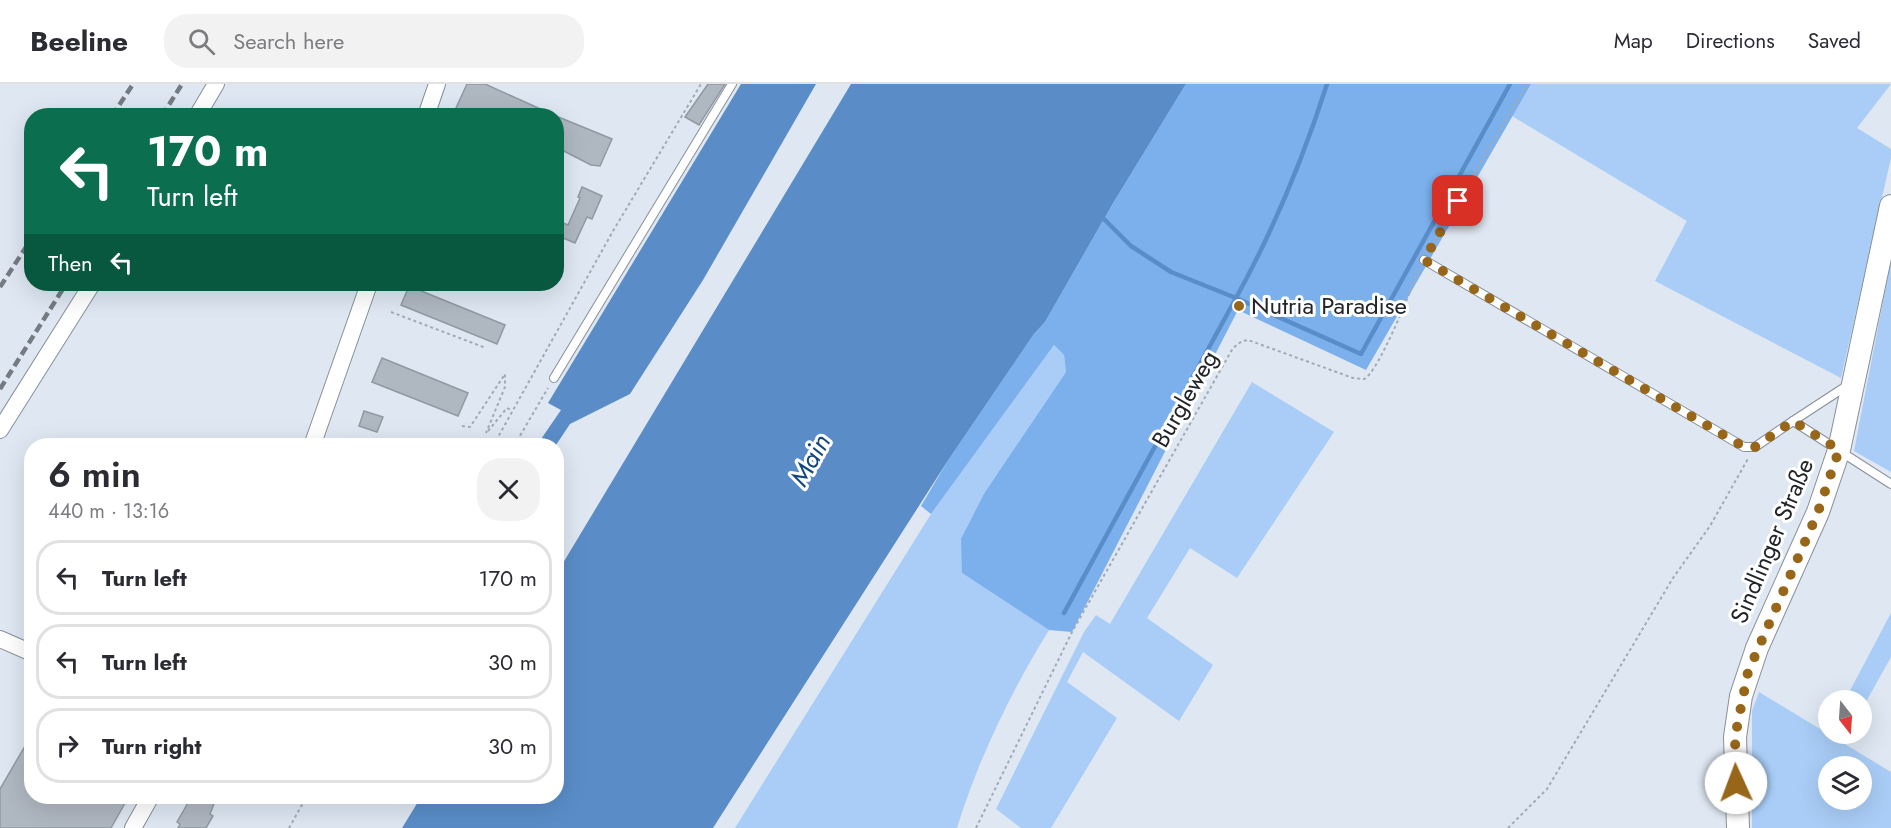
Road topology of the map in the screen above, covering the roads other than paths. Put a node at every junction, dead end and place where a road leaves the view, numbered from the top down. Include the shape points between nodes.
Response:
1 (216, 84) edge
2 (437, 84) edge
3 (732, 84) edge
4 (202, 108) edge
5 (429, 108) edge
6 (1891, 206) edge
7 (1424, 260) road end
8 (88, 291) edge
9 (367, 291) edge
10 (554, 378) road end
11 (1854, 380) junction
12 (1793, 421) junction
13 (0, 430) edge
14 (315, 438) edge
15 (1839, 450) junction
16 (1891, 484) edge
17 (0, 639) edge
18 (24, 649) edge
19 (146, 804) edge
20 (133, 828) edge
21 (1738, 828) edge

1 - 4 street
2 - 5 street
3 - 10 lane
6 - 11 street, Sindlinger Straße
7 - 12 lane via 1744,447 1755,447
8 - 13 street
9 - 14 street
11 - 12 lane
11 - 15 street, Sindlinger Straße
12 - 15 lane
15 - 16 lane
15 - 21 street, Sindlinger Straße via 1818,512 1757,648 1741,696 1735,737
17 - 18 street
19 - 20 street

